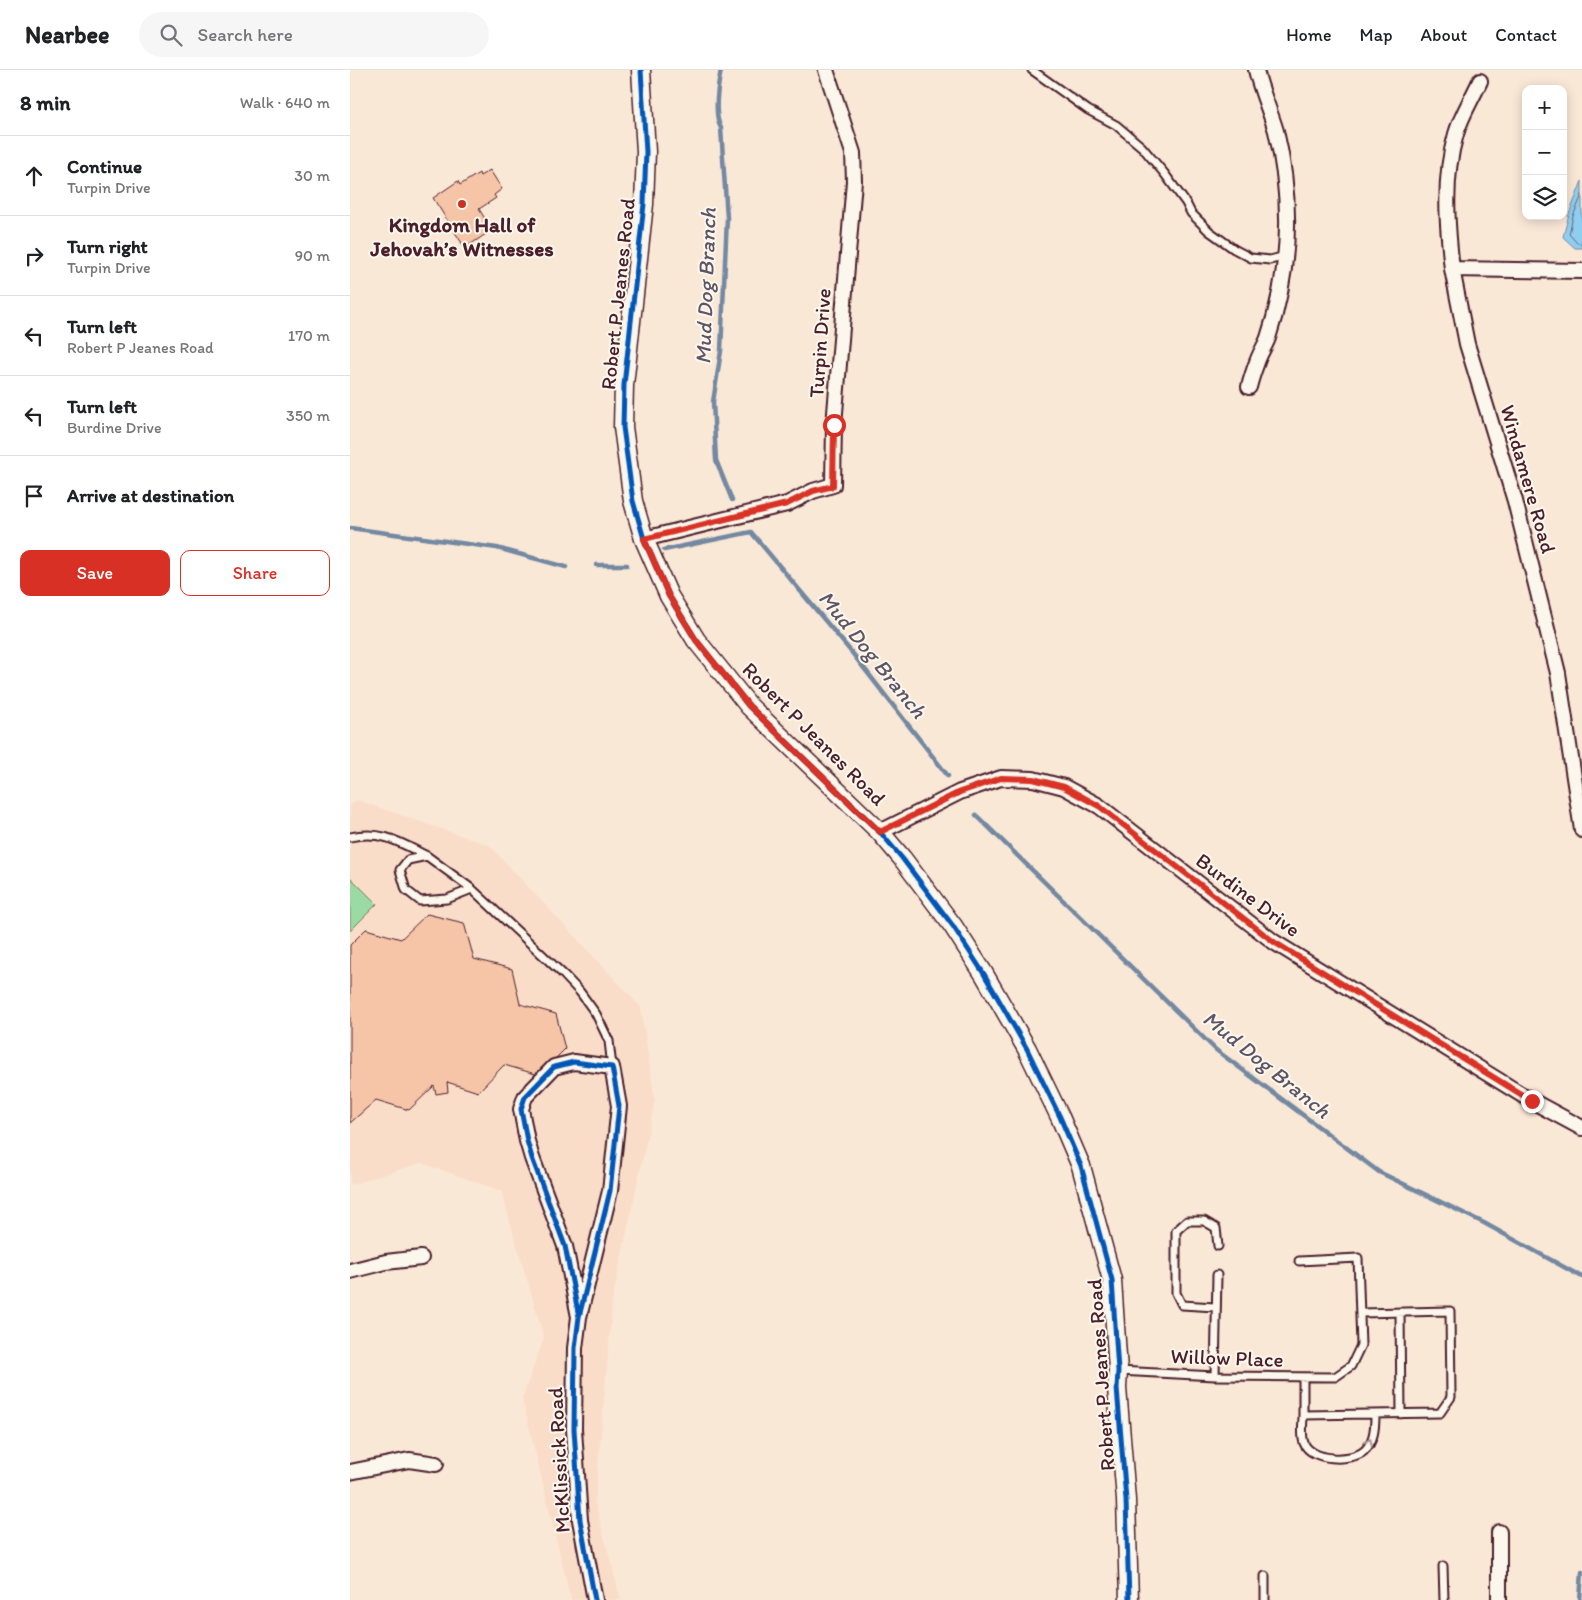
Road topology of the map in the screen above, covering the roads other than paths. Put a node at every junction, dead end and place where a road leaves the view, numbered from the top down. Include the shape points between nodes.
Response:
1 (641, 70) edge
2 (826, 70) edge
3 (1032, 70) edge
4 (1256, 70) edge
5 (1480, 81) dead end
6 (1286, 256) junction
7 (1452, 269) junction
8 (1582, 271) edge
9 (1249, 387) dead end
10 (644, 539) junction
11 (1582, 830) edge
12 (880, 832) junction
13 (350, 838) edge
14 (428, 856) junction
15 (472, 888) junction
16 (612, 1067) junction
17 (1582, 1128) edge
18 (1218, 1246) dead end
19 (421, 1258) dead end
20 (1298, 1261) dead end
21 (350, 1270) edge
22 (1216, 1275) dead end
23 (1215, 1307) junction
24 (1400, 1312) junction
25 (1360, 1313) junction
26 (579, 1317) junction
27 (1118, 1371) junction
28 (1215, 1376) junction
29 (1302, 1378) junction
30 (1402, 1414) junction
31 (1303, 1415) junction
32 (1375, 1415) junction
33 (436, 1464) dead end
34 (350, 1472) edge
35 (1499, 1532) dead end
36 (1443, 1566) dead end
37 (1265, 1576) dead end
38 (595, 1600) edge
39 (1129, 1600) edge
40 (1266, 1600) edge
41 (1444, 1600) edge
42 (1499, 1600) edge

1 - 10 street, Robert P Jeanes Road via 646,152 644,204 624,385 623,427 633,501
2 - 10 street, Turpin Drive via 853,153 854,181 834,415 833,486 813,491 787,504
3 - 6 lane via 1088,110 1116,125 1142,147 1191,213 1209,231 1251,258 1270,260
4 - 6 street via 1275,130 1281,162 1288,213
5 - 7 street, Windamere Road via 1456,134 1449,172 1446,221
6 - 9 street via 1273,320
7 - 8 street
7 - 11 street, Windamere Road via 1467,344 1515,501 1558,673
10 - 12 street, Robert P Jeanes Road via 669,596 702,648 749,706
12 - 17 street, Burdine Drive via 960,792 1001,778 1033,779 1064,787 1099,806 1274,942 1532,1101
12 - 27 street, Robert P Jeanes Road via 953,926 979,966 1027,1049 1060,1117 1081,1166 1112,1280
13 - 14 lane via 364,834 388,837
14 - 15 lane
14 - 15 lane via 408,860 400,870 406,890 420,901 447,899
15 - 16 lane via 580,992 596,1014 609,1041
16 - 26 street, McKlissick Road via 619,1106 610,1191
16 - 26 street, McKlissick Road via 574,1062 554,1066 525,1097 521,1109 532,1158 565,1246
18 - 23 lane via 1216,1228 1204,1221 1187,1222 1176,1231 1176,1293 1182,1305
19 - 21 street
20 - 25 lane via 1358,1258
22 - 23 lane
23 - 28 lane
24 - 25 lane
24 - 30 lane
24 - 30 lane via 1450,1311 1451,1397 1440,1413
25 - 29 lane, Willow Place via 1361,1345 1351,1366 1335,1377
26 - 38 street, McKlissick Road via 575,1348 574,1429 580,1520
27 - 28 lane, Willow Place
27 - 39 street, Robert P Jeanes Road
28 - 29 lane, Willow Place
29 - 31 lane
30 - 32 lane
31 - 32 lane
31 -> 32 lane via 1304,1442 1310,1452 1330,1458 1363,1453 1371,1442
33 - 34 street via 409,1460
35 - 42 street
36 - 41 lane
37 - 40 lane

